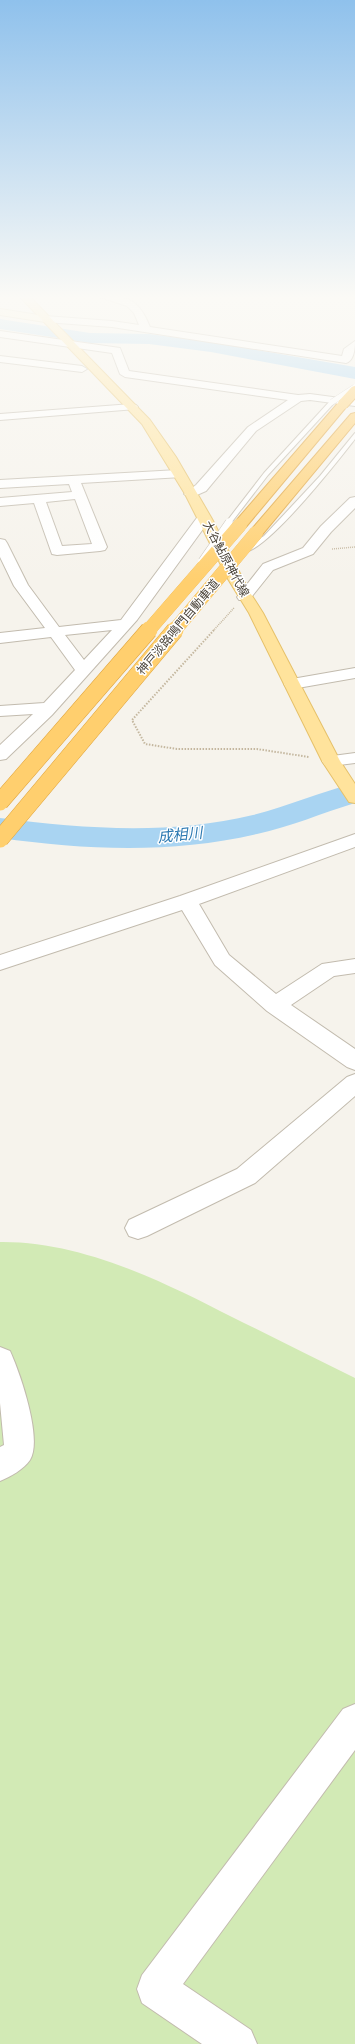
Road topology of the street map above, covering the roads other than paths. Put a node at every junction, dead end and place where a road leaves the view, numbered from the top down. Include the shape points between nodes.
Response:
1 (116, 391) edge
2 (250, 391) edge
3 (352, 391) edge
4 (355, 391) edge
5 (298, 398) junction
6 (344, 403) edge
7 (132, 407) junction
8 (355, 416) edge
9 (0, 417) edge
10 (355, 435) edge
11 (178, 474) junction
12 (73, 479) junction
13 (0, 484) edge
14 (190, 494) junction
15 (80, 495) junction
16 (39, 499) junction
17 (0, 502) edge
18 (355, 502) edge
19 (204, 518) junction
20 (261, 535) junction
21 (0, 543) edge
22 (244, 597) junction
23 (125, 624) junction
24 (55, 632) junction
25 (0, 638) edge
26 (82, 670) junction
27 (355, 673) edge
28 (292, 684) junction
29 (48, 708) junction
30 (0, 711) edge
31 (0, 755) edge
32 (355, 758) edge
33 (332, 763) junction
34 (355, 798) edge
35 (0, 802) edge
36 (0, 839) edge
37 (355, 840) edge
38 (187, 901) junction
39 (0, 963) edge
40 (355, 966) edge
41 (275, 1005) junction
42 (355, 1062) edge
43 (355, 1083) edge
44 (138, 1228) dead end
45 (0, 1360) edge
46 (0, 1466) edge
47 (355, 1721) edge
48 (238, 2044) edge

1 - 7 main road, 大谷鮎原神代線
2 - 5 street
3 - 6 lane, bridge
4 - 6 highway, 神戸淡路鳴門自動車道, bridge
5 - 6 street via 310,397
5 - 14 street via 252,429 200,488
6 - 35 highway, 神戸淡路鳴門自動車道, bridge via 234,524 181,591
7 - 9 street
7 - 11 main road, 大谷鮎原神代線 via 162,444
8 - 20 highway, 神戸淡路鳴門自動車道
10 - 20 lane via 322,477
11 - 12 street
11 - 14 main road, 大谷鮎原神代線
12 - 13 street
12 - 15 street
14 - 19 main road, 大谷鮎原神代線
15 - 16 street
15 - 16 street via 100,547 57,551
16 - 17 street
18 - 22 street via 326,529 308,551 268,567
19 - 22 main road, 大谷鮎原神代線
19 - 23 street
20 - 36 highway, 神戸淡路鳴門自動車道, bridge via 239,554
21 - 24 street via 21,586
22 - 28 main road, 大谷鮎原神代線 via 256,613
23 - 24 street
23 - 26 street
24 - 25 street
24 - 26 street
26 - 29 street
27 - 28 street
28 - 33 main road, 大谷鮎原神代線
29 - 30 street
29 - 31 street
32 - 33 street
33 - 34 main road, 大谷鮎原神代線
37 - 38 street
38 - 39 street
38 - 41 street via 222,960
40 - 41 street via 329,969
41 - 42 street
43 - 44 street via 246,1176
45 - 46 street via 15,1405 19,1451
47 - 48 street via 156,1989

